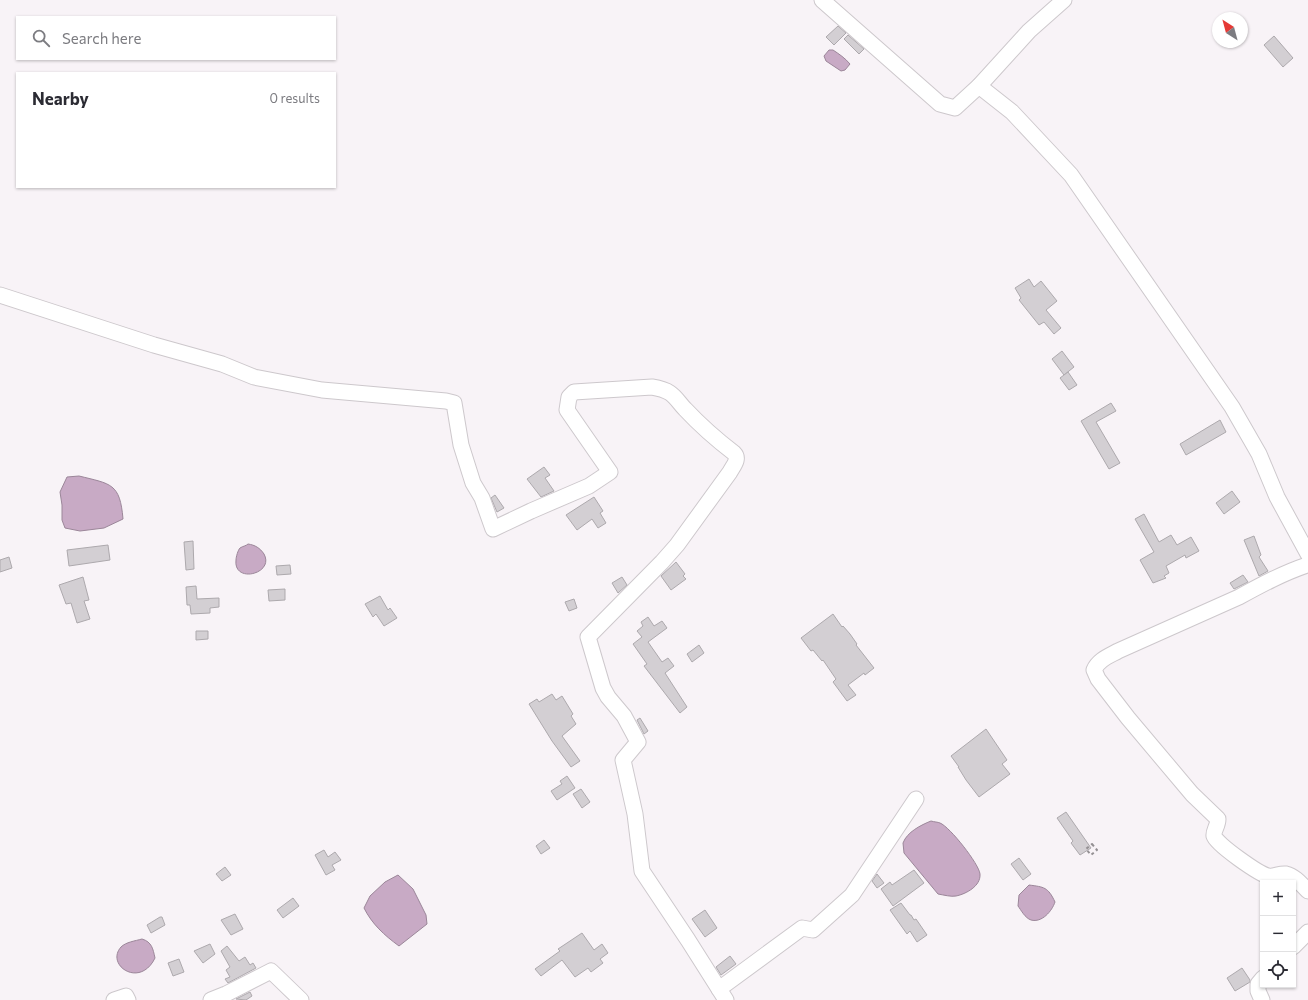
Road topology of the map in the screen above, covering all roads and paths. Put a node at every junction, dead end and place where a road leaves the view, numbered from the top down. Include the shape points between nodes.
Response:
1 (822, 0) edge
2 (1064, 0) edge
3 (979, 86) junction
4 (0, 295) edge
5 (1308, 554) edge
6 (1308, 563) edge
7 (916, 799) dead end
8 (1086, 849) joint
9 (1308, 891) edge
10 (1308, 932) edge
11 (1296, 945) edge
12 (1260, 982) edge
13 (722, 994) edge
14 (114, 1000) edge
15 (128, 1000) edge
16 (211, 1000) edge
17 (301, 1000) edge
18 (1262, 1000) edge

1 - 3 street via 940,104 954,108
2 - 3 street via 1029,31
3 - 5 street via 1012,112 1071,175 1232,407 1259,454 1277,497
4 - 13 street via 222,364 254,377 322,390 454,403 461,445 473,483 482,498 493,529 589,486 610,472 567,410 569,397 574,392 652,387 669,392 714,437 734,453 737,460 730,472 677,545 588,637 603,688 624,716 638,742 623,760 635,814 642,871
6 - 9 street via 1118,651 1102,660 1094,670 1128,718 1192,794 1218,819 1214,836 1220,844 1259,872 1267,876 1286,874
7 - 13 street via 852,896 813,930 802,928
8 - 8 path via 1092,844 1097,850 1091,855
10 - 11 street
12 - 18 street via 1258,991
14 - 15 street via 126,996
16 - 17 street via 272,971

